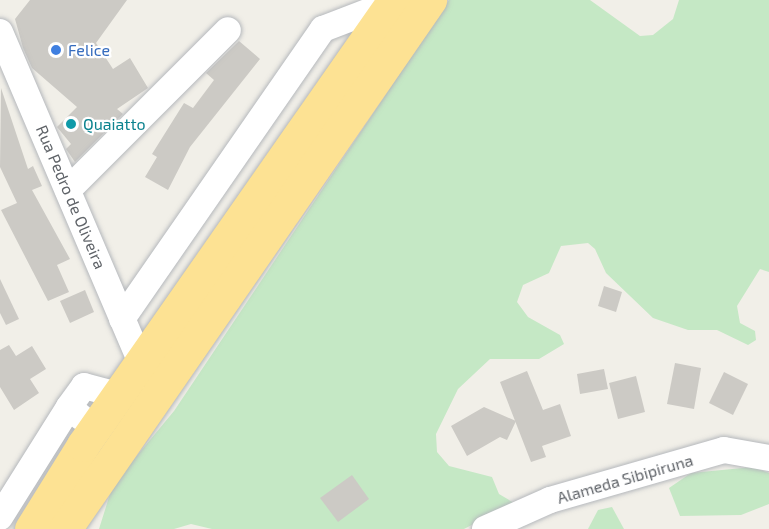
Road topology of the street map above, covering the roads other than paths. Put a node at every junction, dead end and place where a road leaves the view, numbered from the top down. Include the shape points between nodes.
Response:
1 (430, 0) edge
2 (393, 1) edge
3 (228, 30) dead end
4 (0, 32) edge
5 (68, 190) junction
6 (122, 319) junction
7 (141, 363) junction
8 (118, 395) junction
9 (69, 407) junction
10 (94, 429) junction
11 (769, 458) edge
12 (0, 517) edge
13 (66, 528) edge
14 (31, 529) edge
15 (485, 529) edge

1 - 13 highway
2 - 6 street via 323,28
2 - 7 highway
3 - 5 street
4 - 5 street, Rua Pedro de Oliveira
5 - 6 street, Rua Pedro de Oliveira
6 - 7 street, Rua Pedro de Oliveira
7 - 8 highway
8 - 9 street via 84,386
8 - 10 highway
9 - 10 street
9 - 12 street
10 - 14 highway
11 - 15 street, Alameda Sibipiruna via 724,450 550,500

